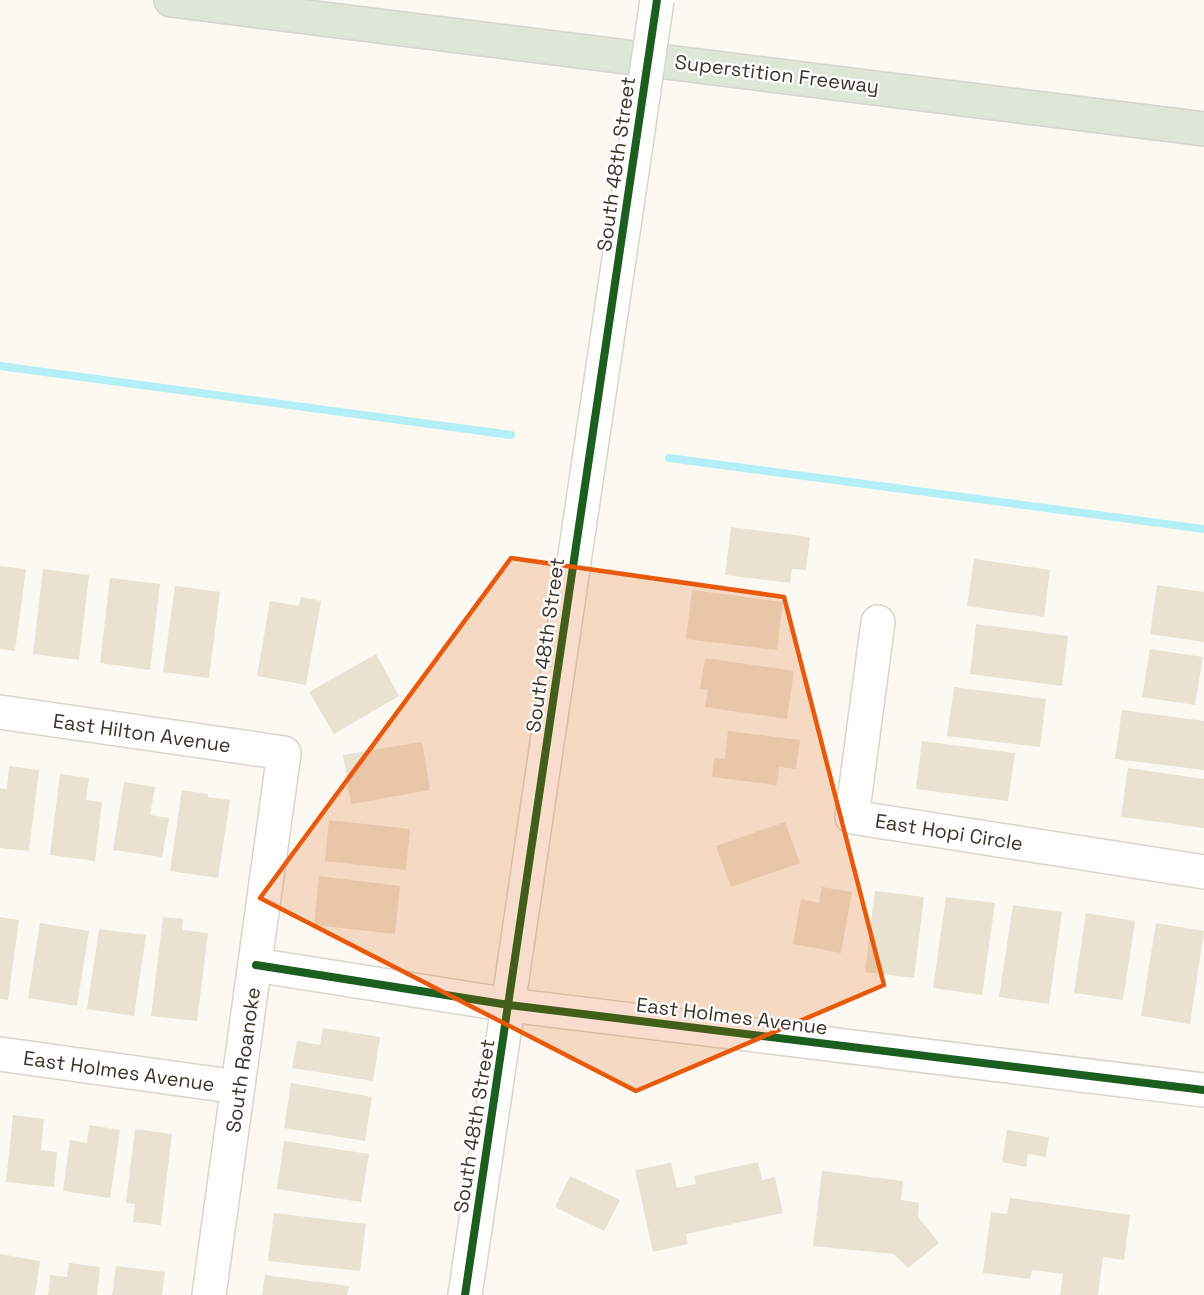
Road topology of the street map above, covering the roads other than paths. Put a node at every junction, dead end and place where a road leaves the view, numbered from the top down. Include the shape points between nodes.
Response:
1 (171, 0) edge
2 (657, 0) edge
3 (1086, 112) junction
4 (1204, 129) edge
5 (1204, 134) edge
6 (878, 622) dead end
7 (0, 712) edge
8 (284, 753) joint
9 (1204, 872) edge
10 (256, 965) junction
11 (509, 1005) junction
12 (0, 1054) edge
13 (238, 1087) junction
14 (1204, 1090) edge
15 (209, 1295) edge
16 (465, 1295) edge

1 - 3 highway, Superstition Freeway
2 - 11 street, South 48th Street, bridge
3 - 4 highway, Superstition Freeway
3 - 5 highway
6 - 9 street, East Hopi Circle via 852,817
7 - 8 street, East Hilton Avenue
8 - 10 street, South Roanoke
10 - 11 street, East Holmes Avenue
10 - 13 street, South Roanoke
11 - 14 street, East Holmes Avenue
11 - 16 street, South 48th Street
12 - 13 street, East Holmes Avenue
13 - 15 street, South Roanoke

